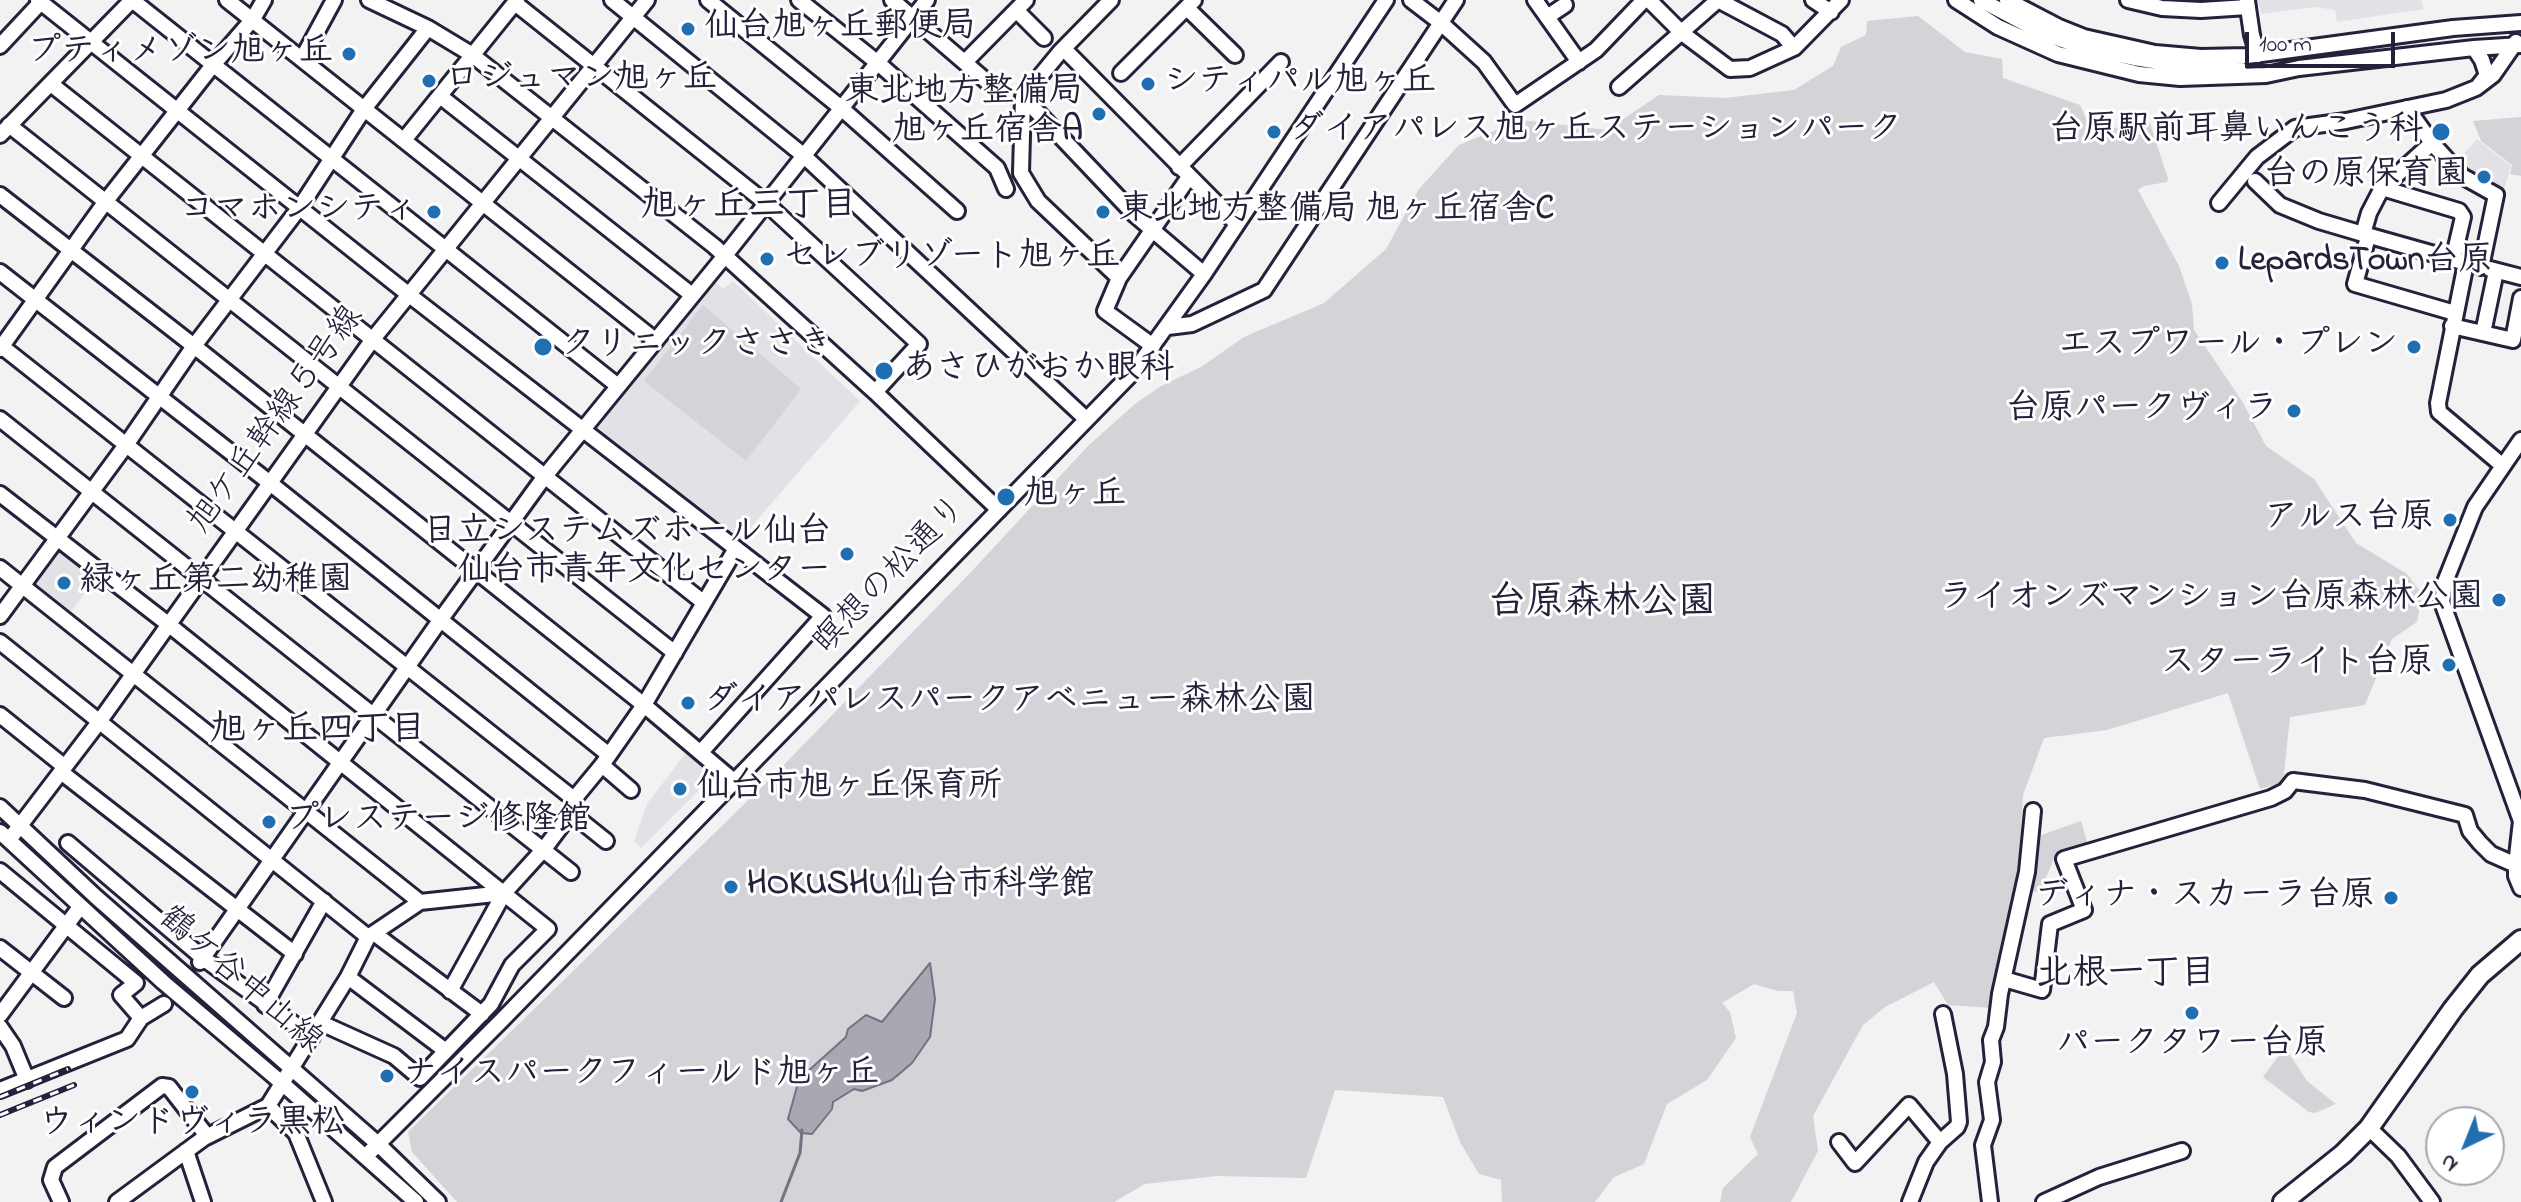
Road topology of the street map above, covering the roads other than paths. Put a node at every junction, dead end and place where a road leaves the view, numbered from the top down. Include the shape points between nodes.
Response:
1 (132, 0) edge
2 (227, 0) edge
3 (264, 0) edge
4 (334, 0) edge
5 (369, 0) edge
6 (612, 0) edge
7 (647, 0) edge
8 (708, 0) edge
9 (799, 0) edge
10 (892, 0) edge
11 (927, 0) edge
12 (1111, 0) edge
13 (1386, 0) edge
14 (1411, 0) edge
15 (1456, 0) edge
16 (1535, 0) edge
17 (1647, 0) edge
18 (1718, 0) edge
19 (1813, 0) edge
20 (1956, 0) edge
21 (1981, 0) edge
22 (2128, 0) edge
23 (40, 1) edge
24 (516, 1) edge
25 (2012, 1) edge
26 (1015, 4) edge
27 (1191, 4) edge
28 (2248, 4) edge
29 (1565, 5) dead end
30 (398, 6) edge
31 (1836, 6) edge
32 (633, 17) junction
33 (913, 17) junction
34 (1547, 17) junction
35 (253, 19) junction
36 (1441, 23) junction
37 (2521, 23) edge
38 (428, 28) junction
39 (1682, 33) junction
40 (1044, 38) dead end
41 (2519, 42) edge
42 (92, 43) junction
43 (0, 46) edge
44 (1794, 48) junction
45 (2474, 48) junction
46 (1064, 49) junction
47 (471, 54) junction
48 (1235, 55) dead end
49 (2252, 56) junction
50 (302, 59) junction
51 (965, 62) junction
52 (1281, 62) dead end
53 (1579, 62) junction
54 (878, 63) junction
55 (2161, 63) junction
56 (213, 65) junction
57 (594, 65) junction
58 (2299, 68) junction
59 (1121, 73) dead end
60 (51, 84) junction
61 (992, 86) dead end
62 (1619, 87) dead end
63 (2476, 88) junction
64 (440, 96) junction
65 (1023, 97) junction
66 (840, 107) junction
67 (2407, 108) junction
68 (364, 109) junction
69 (177, 111) junction
70 (552, 116) junction
71 (5, 130) edge
72 (404, 140) junction
73 (2432, 143) junction
74 (803, 155) junction
75 (141, 156) junction
76 (520, 158) junction
77 (333, 159) junction
78 (1184, 172) junction
79 (2255, 181) dead end
80 (2382, 188) junction
81 (1006, 189) dead end
82 (0, 195) edge
83 (106, 201) junction
84 (483, 203) junction
85 (766, 203) junction
86 (2219, 203) dead end
87 (300, 207) junction
88 (957, 211) dead end
89 (1237, 224) junction
90 (1153, 230) junction
91 (2365, 236) junction
92 (446, 249) junction
93 (70, 250) junction
94 (264, 252) junction
95 (725, 255) junction
96 (2474, 265) junction
97 (0, 272) edge
98 (1204, 274) junction
99 (2521, 277) edge
100 (1119, 278) junction
101 (408, 294) junction
102 (692, 295) junction
103 (35, 298) junction
104 (2521, 298) edge
105 (230, 299) junction
106 (2454, 319) junction
107 (1168, 327) junction
108 (2483, 333) junction
109 (373, 339) junction
110 (655, 340) junction
111 (194, 346) junction
112 (1153, 346) junction
113 (1, 347) edge
114 (339, 385) junction
115 (618, 386) junction
116 (875, 392) junction
117 (159, 396) junction
118 (0, 419) edge
119 (1086, 419) junction
120 (583, 429) junction
121 (305, 434) junction
122 (2521, 440) edge
123 (126, 445) junction
124 (2503, 466) junction
125 (545, 476) junction
126 (270, 483) junction
127 (93, 491) junction
128 (0, 494) edge
129 (999, 510) junction
130 (512, 522) junction
131 (236, 530) junction
132 (57, 538) junction
133 (735, 550) junction
134 (0, 568) edge
135 (475, 572) junction
136 (202, 578) junction
137 (22, 585) junction
138 (703, 602) junction
139 (0, 616) edge
140 (441, 619) junction
141 (168, 624) junction
142 (0, 642) edge
143 (675, 653) junction
144 (408, 667) junction
145 (134, 672) junction
146 (644, 705) junction
147 (0, 715) edge
148 (375, 715) junction
149 (99, 722) junction
150 (701, 752) junction
151 (606, 760) junction
152 (341, 762) junction
153 (63, 770) junction
154 (735, 782) junction
155 (631, 790) dead end
156 (573, 806) junction
157 (0, 807) edge
158 (307, 810) junction
159 (2033, 811) dead end
160 (20, 827) junction
161 (4, 836) edge
162 (606, 841) dead end
163 (68, 843) dead end
164 (544, 849) junction
165 (271, 859) junction
166 (2516, 865) junction
167 (0, 871) edge
168 (571, 872) dead end
169 (111, 880) junction
170 (2521, 888) edge
171 (504, 893) junction
172 (96, 897) junction
173 (324, 901) junction
174 (420, 902) junction
175 (80, 907) junction
176 (238, 910) junction
177 (67, 924) junction
178 (372, 936) junction
179 (2521, 940) edge
180 (0, 948) edge
181 (295, 954) junction
182 (201, 960) junction
183 (33, 974) junction
184 (348, 977) junction
185 (2004, 979) junction
186 (450, 991) junction
187 (64, 998) dead end
188 (164, 1004) tunnel mouth
189 (265, 1005) junction
190 (482, 1014) junction
191 (1943, 1014) dead end
192 (0, 1015) edge
193 (141, 1018) junction
194 (321, 1023) junction
195 (0, 1027) edge
196 (312, 1037) junction
197 (446, 1051) junction
198 (293, 1068) junction
199 (27, 1080) junction
200 (283, 1084) junction
201 (0, 1090) edge
202 (268, 1106) junction
203 (2369, 1128) junction
204 (207, 1136) junction
205 (1839, 1142) dead end
206 (1940, 1142) junction
207 (378, 1144) junction
208 (186, 1151) junction
209 (2182, 1151) dead end
210 (366, 1156) junction
211 (123, 1200) edge
212 (61, 1202) edge
213 (203, 1202) edge
214 (324, 1202) edge
215 (416, 1202) edge
216 (438, 1202) edge
217 (1910, 1202) edge
218 (1990, 1202) edge
219 (2044, 1202) edge
220 (2283, 1202) edge
221 (2432, 1202) edge

1 - 42 street
1 - 56 street
2 - 35 street
3 - 35 street
4 - 50 street
5 - 30 street
6 - 32 street
7 - 32 street, 旭ケ丘幹線５号線
8 - 66 street
9 - 54 street
10 - 33 street
11 - 33 street
12 - 46 street
13 - 89 street, 瞑想の松通り
14 - 36 street
15 - 36 street
16 - 34 street
17 - 39 street
17 - 53 street
18 - 39 street
18 - 44 street via 1782,34
19 - 31 street
20 - 58 street via 1998,27 2058,54 2139,74 2217,78
21 - 55 street via 2043,33 2093,50
22 - 28 street via 2201,10
23 - 42 street
23 - 43 street
24 - 47 street
24 - 57 street
25 - 49 street via 2059,27 2108,43 2155,53
26 - 40 street
26 - 51 street
27 - 48 street
27 - 59 street
28 - 49 street
29 - 34 street
30 - 38 street
31 - 44 street
32 - 57 street, 旭ケ丘幹線５号線
32 - 74 street
33 - 51 street
33 - 54 street
34 - 53 street
35 - 50 street
35 - 56 street
36 - 53 street via 1484,62 1515,105
36 - 107 street via 1264,290 1192,324
37 - 49 street
38 - 47 street
38 - 68 street
39 - 44 street via 1730,69 1750,68
39 - 62 street
41 - 45 street
41 - 63 street
42 - 60 street
42 - 69 street
45 - 58 street
45 - 63 street via 2487,75
46 - 65 street
46 - 78 street
47 - 64 street
47 - 70 street
49 - 55 street via 2235,62
50 - 68 street
51 - 61 street
52 - 78 street
54 - 66 street
54 - 81 street via 997,168
55 - 58 street via 2205,69
56 - 69 street
56 - 77 street
57 - 70 street, 旭ケ丘幹線５号線
57 - 85 street
60 - 71 street
60 - 75 street
63 - 67 street
64 - 72 street
64 - 76 street
65 - 90 street
65 - 100 street via 1021,173 1026,185
66 - 74 street
66 - 88 street
67 - 73 street
67 - 86 street via 2295,128 2257,157
68 - 72 street
68 - 77 street
69 - 75 street
69 - 87 street
70 - 76 street, 旭ケ丘幹線５号線
70 - 95 street
71 - 83 street
72 - 84 street
73 - 80 street
73 - 96 street via 2462,176 2496,195
74 - 85 street
74 - 119 street
75 - 83 street
75 - 94 street
76 - 84 street, 旭ケ丘幹線５号線
76 - 102 street
77 - 87 street
77 - 92 street
78 - 89 street
78 - 90 street
79 - 91 street via 2280,205
80 - 91 street
80 - 96 street via 2459,211
82 - 93 street
83 - 93 street
83 - 105 street
84 - 92 street, 旭ケ丘幹線５号線
84 - 110 street
85 - 95 street
85 - 116 street via 919,344
87 - 94 street
87 - 101 street
89 - 98 street, 瞑想の松通り
90 - 98 street
90 - 100 street
91 - 96 street
91 - 106 street via 2355,284
92 - 101 street, 旭ケ丘幹線５号線
92 - 115 street
93 - 103 street
93 - 111 street
94 - 105 street
94 - 109 street
95 - 102 street
95 - 116 street
96 - 99 street
96 - 106 street
96 - 108 street
97 - 103 street
98 - 107 street, 瞑想の松通り
100 - 112 street via 1105,311
101 - 109 street, 旭ケ丘幹線５号線
101 - 120 street
102 - 110 street
103 - 113 street
103 - 117 street
104 - 108 street via 2513,340
105 - 111 street
105 - 114 street
106 - 108 street
106 - 124 street via 2439,412
107 - 112 street, 瞑想の松通り
109 - 114 street, 旭ケ丘幹線５号線
109 - 125 street
110 - 115 street
111 - 117 street
111 - 121 street
112 - 119 street, 瞑想の松通り
113 - 123 street
114 - 121 street, 旭ケ丘幹線５号線
114 - 130 street
115 - 120 street
116 - 129 street
117 - 123 street
117 - 126 street
118 - 127 street
119 - 129 street, 瞑想の松通り
120 - 125 street
120 - 133 street
121 - 126 street, 旭ケ丘幹線５号線
121 - 135 street
122 - 124 street
123 - 127 street
123 - 131 street
124 - 166 street via 2475,507 2442,602 2521,821
125 - 130 street
125 - 138 street
126 - 131 street, 旭ケ丘幹線５号線
126 - 140 street
127 - 132 street
127 - 136 street
128 - 132 street
129 - 154 street, 瞑想の松通り
130 - 135 street
130 - 143 street
131 - 136 street, 旭ケ丘幹線５号線
131 - 144 street
132 - 137 street
132 - 141 street
133 - 138 street
133 - 150 street via 823,616
134 - 137 street
135 - 140 street
135 - 146 street
136 - 141 street, 旭ケ丘幹線５号線
136 - 148 street
137 - 139 street
137 - 145 street
138 - 143 street
140 - 144 street
140 - 151 street
141 - 145 street, 旭ケ丘幹線５号線
141 - 152 street
142 - 149 street
143 - 146 street
144 - 148 street
144 - 156 street
145 - 149 street, 旭ケ丘幹線５号線
145 - 158 street
146 - 150 street
146 - 151 street
147 - 153 street
148 - 152 street
148 - 164 street
149 - 153 street, 旭ケ丘幹線５号線
149 - 165 street
150 - 154 street
151 - 155 street
151 - 156 street
152 - 158 street
152 - 171 street
153 - 160 street, 旭ケ丘幹線５号線
153 - 176 street
154 - 207 street, 瞑想の松通り
156 - 162 street
156 - 164 street
157 - 160 street, 鶴ケ谷中山線
158 - 165 street
158 - 174 street
159 - 185 street via 2027,872
160 - 161 street, 旭ケ丘幹線５号線
160 - 172 street, 鶴ケ谷中山線
161 - 175 street
163 - 169 street
164 - 168 street
164 - 171 street
165 - 173 street
165 - 176 street
166 - 170 street
166 - 185 street via 2491,854 2470,831 2465,815 2365,790 2293,781 2271,798 2064,859 2084,910 2050,924 2042,990
167 - 177 street
169 - 172 street
169 - 182 street
171 - 174 street
171 - 186 street
171 - 190 street via 548,929 512,965
172 - 198 street, 鶴ケ谷中山線
173 - 178 street
173 - 181 street
174 - 178 street
175 - 177 street
175 - 200 street
176 - 181 street
176 - 182 street
177 - 183 street
177 - 193 street via 136,983 121,995
178 - 184 street
178 - 186 street
179 - 203 main road via 2480,975
180 - 183 street
181 - 189 street
182 - 189 street
183 - 187 street
183 - 192 street
184 - 194 street
184 - 197 street
185 - 218 street via 1987,1082 1992,1120 1983,1145
186 - 190 street
188 - 193 street
189 - 196 street
190 - 197 street
191 - 206 street via 1959,1122
193 - 199 street via 127,1039
194 - 196 street
194 - 197 street via 394,1056 420,1078
195 - 199 street
196 - 198 street
198 - 200 street
198 - 207 street, 鶴ケ谷中山線
199 - 201 street
200 - 202 street
200 - 210 street
202 - 204 street
202 - 214 street via 296,1133
203 - 220 main road
203 - 221 street
204 - 208 street
204 - 212 street via 165,1085 55,1167 51,1180
205 - 206 street via 1855,1163 1909,1105
206 - 217 street
207 - 210 street, 瞑想の松通り
207 - 216 street, 鶴ケ谷中山線
208 - 211 street
208 - 213 street
209 - 219 street via 2099,1177
210 - 215 street

